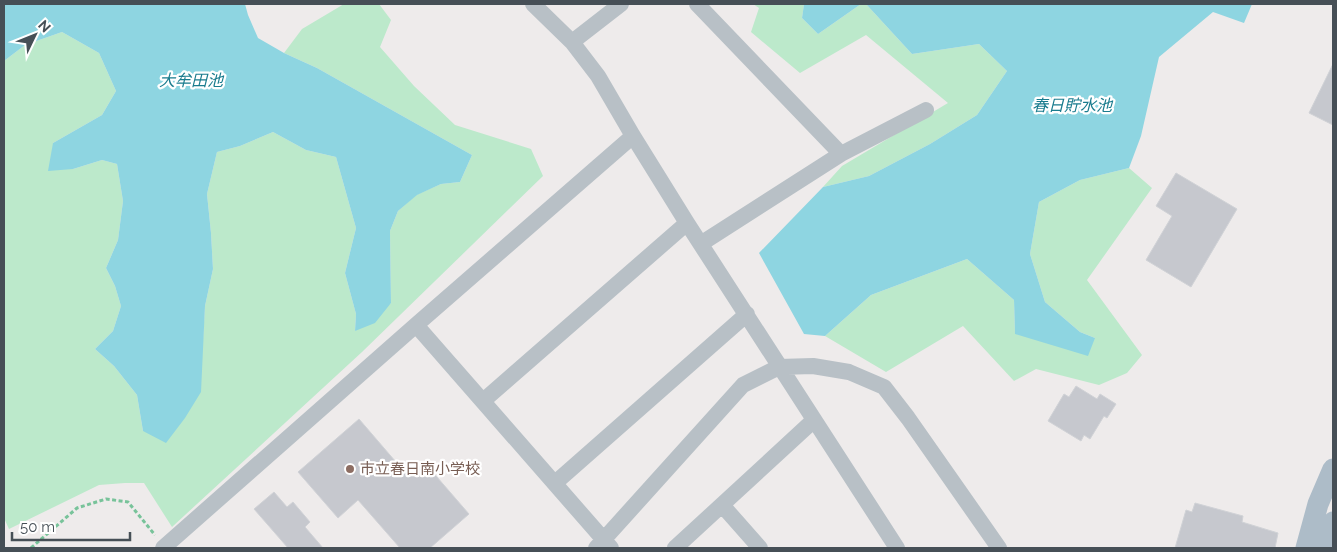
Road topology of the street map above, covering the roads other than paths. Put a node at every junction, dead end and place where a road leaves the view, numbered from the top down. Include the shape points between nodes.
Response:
1 (533, 4) edge
2 (621, 4) edge
3 (697, 4) edge
4 (572, 42) junction
5 (926, 110) dead end
6 (633, 136) junction
7 (841, 154) junction
8 (687, 223) junction
9 (702, 244) junction
10 (747, 314) junction
11 (416, 325) junction
12 (780, 367) junction
13 (483, 401) junction
14 (814, 420) junction
15 (1333, 469) edge
16 (555, 483) junction
17 (722, 505) junction
18 (1333, 522) edge
19 (161, 545) edge
20 (604, 545) edge
21 (675, 548) edge
22 (760, 548) edge
23 (897, 548) edge
24 (999, 548) edge
25 (1306, 548) edge
26 (1326, 548) edge

1 - 4 street
2 - 4 street
3 - 7 street
4 - 6 street via 598,76
5 - 7 street
6 - 8 street
6 - 11 street
7 - 9 street
8 - 9 street
8 - 13 street
9 - 10 street
10 - 12 street
10 - 16 street
11 - 13 street
11 - 19 street
12 - 14 street
12 - 20 street via 743,385
12 - 24 street via 813,366 850,372 884,387
13 - 16 street
14 - 17 street
14 - 23 street
15 - 25 main road via 1318,504
16 - 20 street
17 - 21 street
17 - 22 street
18 - 26 main road

